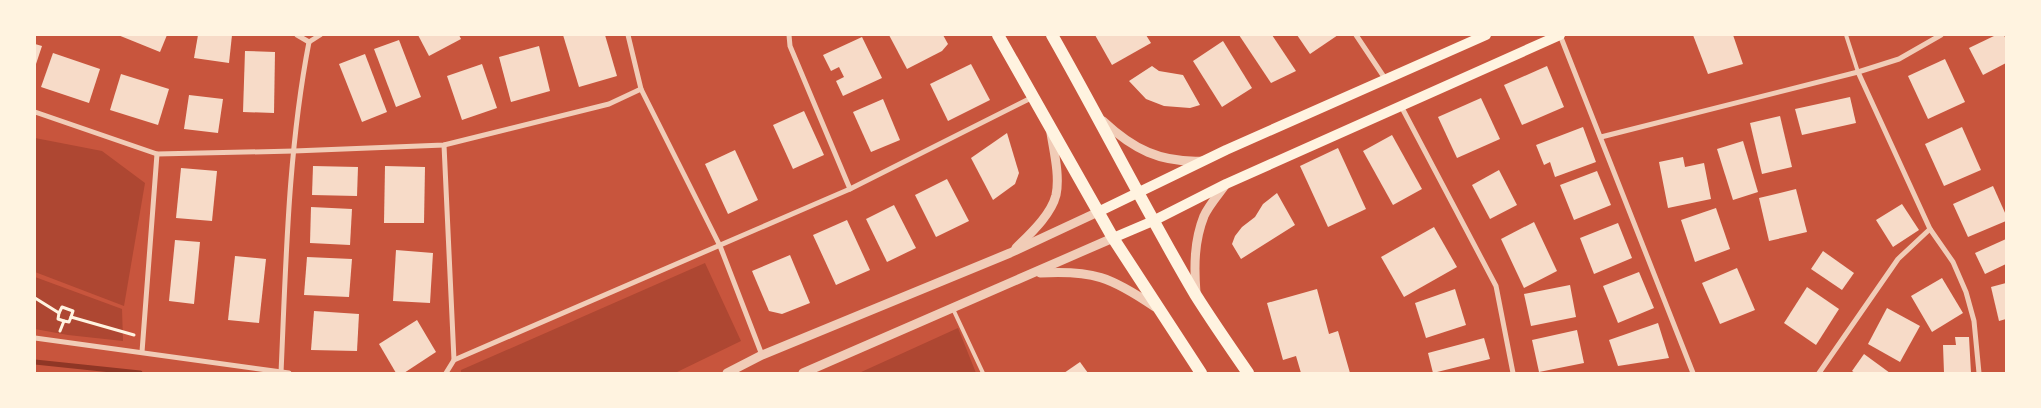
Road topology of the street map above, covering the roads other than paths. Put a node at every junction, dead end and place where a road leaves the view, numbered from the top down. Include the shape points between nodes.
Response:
1 (297, 35) edge
2 (320, 35) edge
3 (628, 35) edge
4 (789, 35) edge
5 (998, 35) edge
6 (1052, 35) edge
7 (1356, 35) edge
8 (1486, 35) edge
9 (1560, 35) edge
10 (1846, 35) edge
11 (1941, 35) edge
12 (308, 42) junction
13 (1858, 72) junction
14 (1386, 80) junction
15 (641, 89) junction
16 (1032, 97) junction
17 (1400, 105) junction
18 (35, 112) edge
19 (1098, 116) junction
20 (1050, 128) junction
21 (1601, 136) junction
22 (444, 145) junction
23 (294, 151) junction
24 (158, 154) junction
25 (1203, 160) junction
26 (1226, 184) junction
27 (850, 189) junction
28 (1138, 192) junction
29 (1098, 212) junction
30 (1153, 220) junction
31 (1930, 229) junction
32 (1113, 238) junction
33 (720, 246) junction
34 (1010, 253) junction
35 (1034, 274) junction
36 (1196, 295) junction
37 (952, 309) junction
38 (1158, 309) junction
39 (35, 338) edge
40 (142, 352) junction
41 (762, 355) junction
42 (454, 360) junction
43 (281, 372) edge
44 (289, 373) edge
45 (446, 373) edge
46 (727, 373) edge
47 (803, 373) edge
48 (983, 373) edge
49 (1201, 373) edge
50 (1248, 373) edge
51 (1513, 373) edge
52 (1693, 373) edge
53 (1819, 373) edge
54 (1979, 373) edge

1 - 12 street
2 - 12 street
3 - 15 street
4 - 27 street via 790,46
5 - 16 main road
6 - 19 main road
7 - 14 street
8 - 14 main road
9 - 17 main road
9 - 21 street
10 - 13 lane
11 - 13 street via 1899,59
12 - 23 street
13 - 21 street
13 - 31 street
14 - 25 main road
15 - 22 street via 609,104
15 - 33 street
16 - 20 main road
16 - 27 street
17 - 26 main road
17 - 51 street via 1496,286
18 - 24 street
19 - 25 street via 1135,147 1184,162
19 - 28 main road
20 - 29 main road
20 - 34 street via 1056,167 1056,196 1038,225
21 - 52 street
22 - 23 street
22 - 42 street
23 - 24 street
23 - 43 street
24 - 40 street
25 - 28 main road
26 - 30 main road
26 - 36 street via 1204,215 1198,236
27 - 33 street
28 - 29 main road
28 - 30 main road
29 - 32 main road
29 - 34 street
30 - 32 main road
30 - 36 main road
31 - 53 street via 1898,259
31 - 54 street via 1953,262 1966,292 1974,321
32 - 35 street
32 - 38 main road
33 - 41 street
33 - 42 street
34 - 41 street
35 - 37 street
35 - 38 street via 1080,272 1096,275 1133,292
36 - 50 main road
37 - 47 street
37 - 48 lane
38 - 49 main road
39 - 40 street
40 - 43 street
41 - 46 street
42 - 45 street
43 - 44 street

